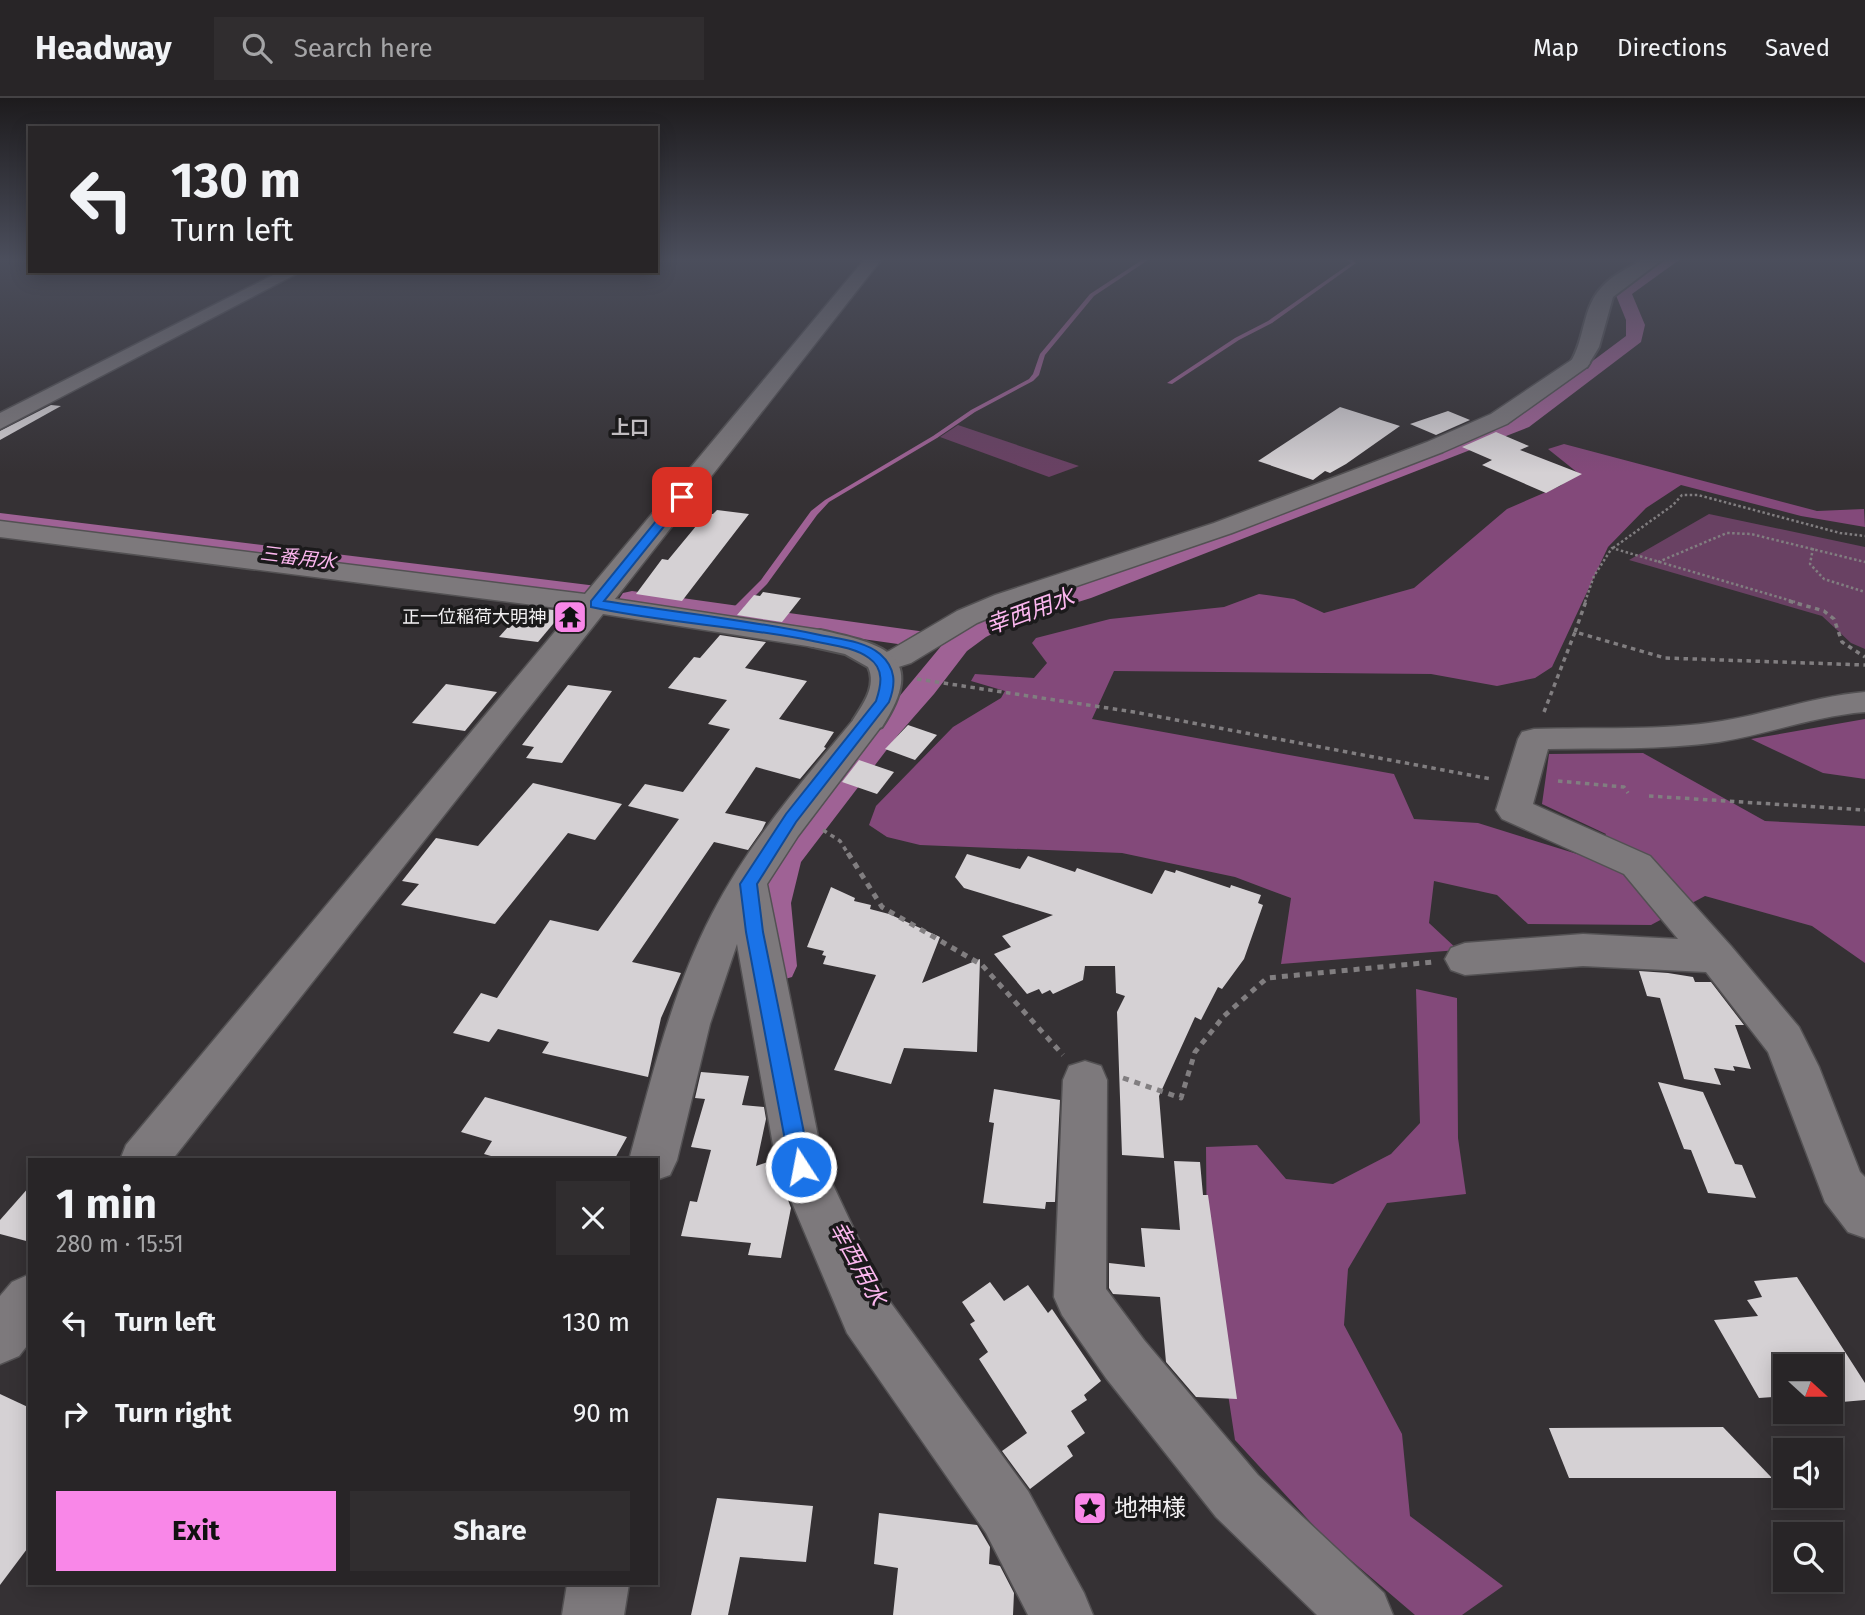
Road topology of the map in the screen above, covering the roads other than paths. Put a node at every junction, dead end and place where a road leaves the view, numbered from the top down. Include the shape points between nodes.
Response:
1 (178, 331) edge
2 (816, 331) edge
3 (1595, 331) edge
4 (1580, 363) joint
5 (0, 422) edge
6 (0, 529) edge
7 (595, 604) junction
8 (820, 639) joint
9 (883, 663) junction
10 (1865, 702) edge
11 (870, 720) joint
12 (748, 884) junction
13 (1717, 957) junction
14 (1465, 959) road end
15 (1085, 1080) road end
16 (145, 1158) edge
17 (654, 1158) edge
18 (1865, 1215) edge
19 (28, 1302) edge
20 (0, 1337) edge
21 (598, 1585) edge
22 (593, 1615) edge
23 (1062, 1615) edge
24 (1362, 1615) edge

1 - 5 street
2 - 7 street
3 - 4 street
4 - 9 street via 1507,415 1460,436 1223,528 1004,601
6 - 7 street
7 - 8 street
7 - 16 street
8 - 9 street via 863,649
9 - 11 street via 887,689
10 - 13 street via 1724,731 1534,739 1514,810 1637,865
11 - 12 street via 791,818
12 - 17 street via 696,998
12 - 23 street via 801,1167 866,1314 1007,1512
13 - 14 street via 1583,950
13 - 18 street via 1784,1040 1842,1186
15 - 24 street via 1080,1297 1237,1496
19 - 20 street
21 - 22 street

